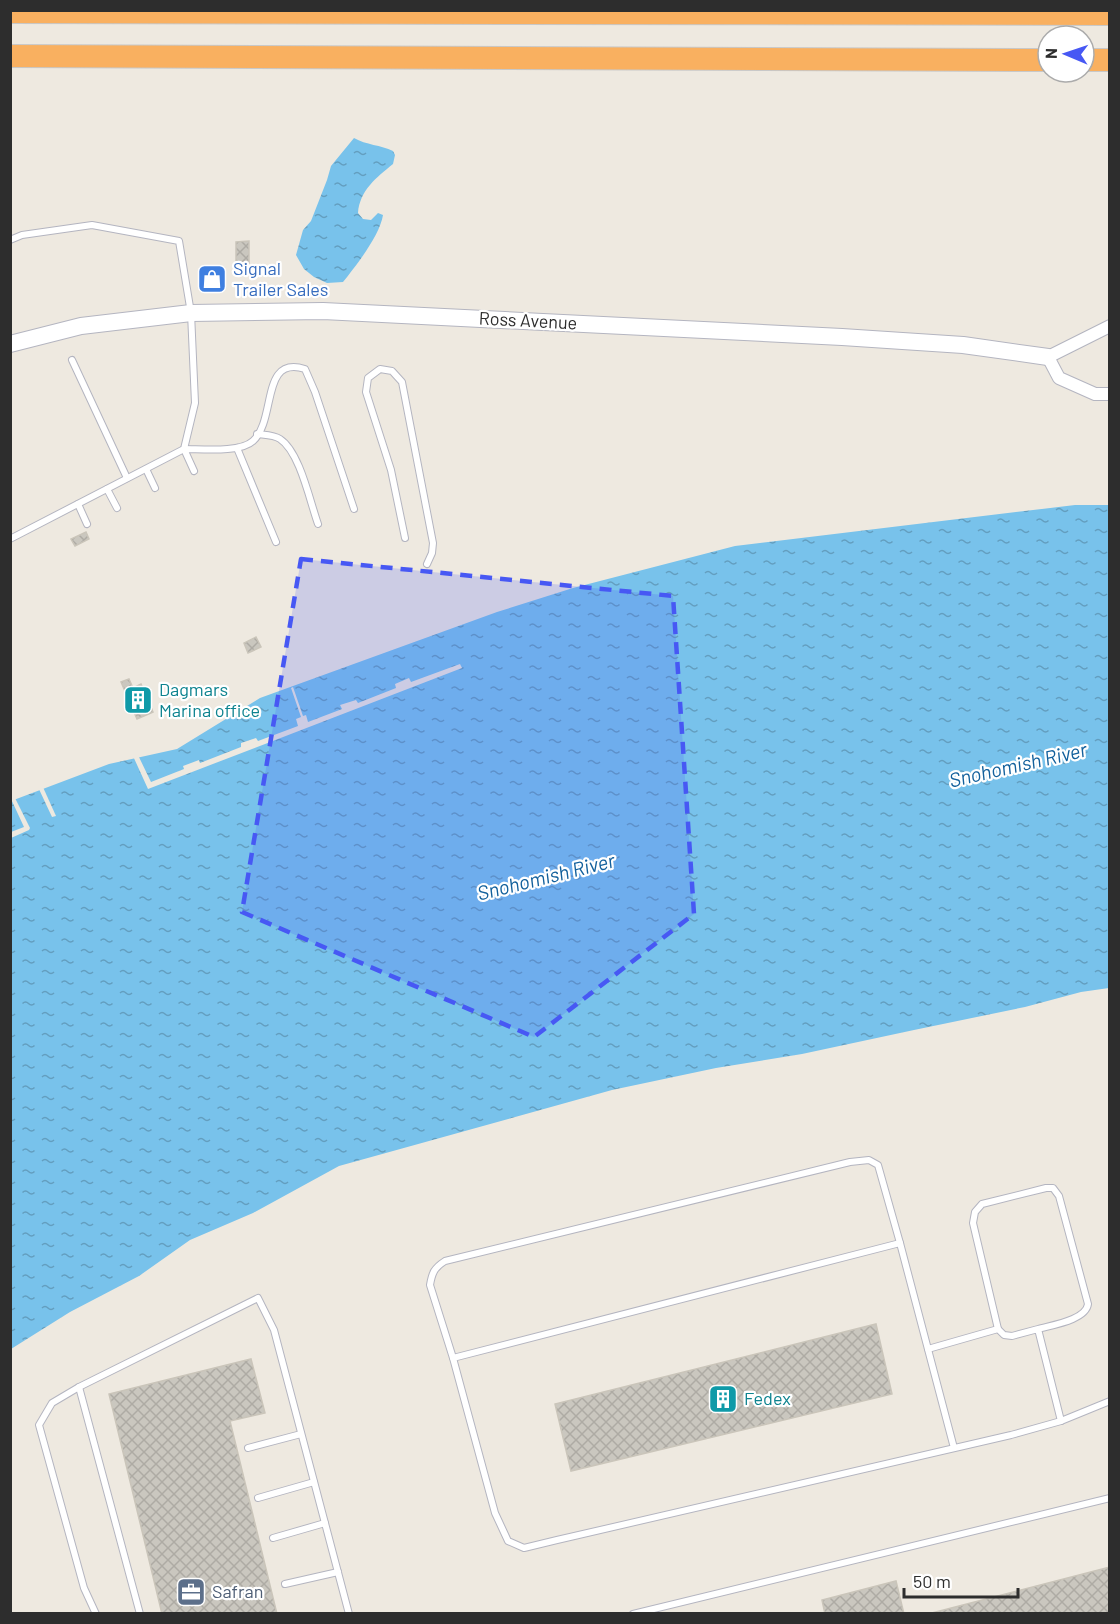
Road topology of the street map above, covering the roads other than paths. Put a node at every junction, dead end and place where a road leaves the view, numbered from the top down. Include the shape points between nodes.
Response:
1 (10, 12) edge
2 (1110, 14) edge
3 (10, 56) edge
4 (1036, 60) edge
5 (10, 240) edge
6 (191, 313) junction
7 (1110, 326) edge
8 (10, 344) edge
9 (1048, 357) junction
10 (72, 360) dead end
11 (1110, 394) edge
12 (257, 434) junction
13 (237, 448) junction
14 (184, 449) junction
15 (146, 469) junction
16 (194, 471) dead end
17 (128, 478) junction
18 (155, 488) dead end
19 (106, 489) junction
20 (78, 504) junction
21 (117, 508) dead end
22 (354, 509) dead end
23 (87, 524) dead end
24 (318, 524) dead end
25 (405, 538) dead end
26 (10, 539) edge
27 (276, 542) dead end
28 (427, 564) dead end
29 (900, 1243) junction
30 (998, 1329) junction
31 (1038, 1329) junction
32 (928, 1348) junction
33 (453, 1358) junction
34 (79, 1387) junction
35 (1110, 1401) edge
36 (1061, 1421) junction
37 (301, 1434) junction
38 (248, 1448) dead end
39 (954, 1448) junction
40 (314, 1482) junction
41 (258, 1498) dead end
42 (1110, 1498) edge
43 (325, 1523) junction
44 (273, 1538) dead end
45 (338, 1572) junction
46 (285, 1584) dead end
47 (96, 1614) edge
48 (140, 1614) edge
49 (349, 1614) edge
50 (633, 1614) edge

1 - 2 highway
3 - 4 highway
5 - 6 lane via 92,225 178,241
6 - 8 street, Ross Avenue via 81,326
6 - 9 street, Ross Avenue via 323,310 830,336 963,345
6 - 14 lane via 195,403
7 - 9 street
9 - 11 street via 1059,378 1095,394
10 - 17 lane
12 - 13 lane via 253,441
12 - 22 lane via 264,423 276,376 282,369 304,369
12 - 24 lane via 279,438 289,447
13 - 14 lane
13 - 27 lane
14 - 15 lane
14 - 16 lane
15 - 17 lane
15 - 18 lane
17 - 19 lane
19 - 20 lane
19 - 21 lane
20 - 23 lane
20 - 26 lane
25 - 28 lane via 391,470 366,392 368,378 380,369 392,371 402,382 434,543
29 - 32 lane
29 - 33 lane
29 - 33 lane via 878,1165 869,1160 445,1262 436,1267 430,1285
30 - 31 lane via 1012,1336
30 - 31 lane via 973,1223 975,1212 982,1204 1053,1188 1059,1196 1088,1304 1082,1316
30 - 32 lane
31 - 36 lane
32 - 39 lane
33 - 39 lane via 495,1513 508,1541 524,1548
34 - 37 lane via 258,1298 274,1330
34 - 47 lane via 52,1403 39,1425 84,1588
34 - 48 lane
35 - 36 lane
36 - 39 lane
37 - 38 lane
37 - 40 lane
40 - 41 lane
40 - 43 lane
42 - 50 lane
43 - 44 lane
43 - 45 lane
45 - 46 lane
45 - 49 lane

